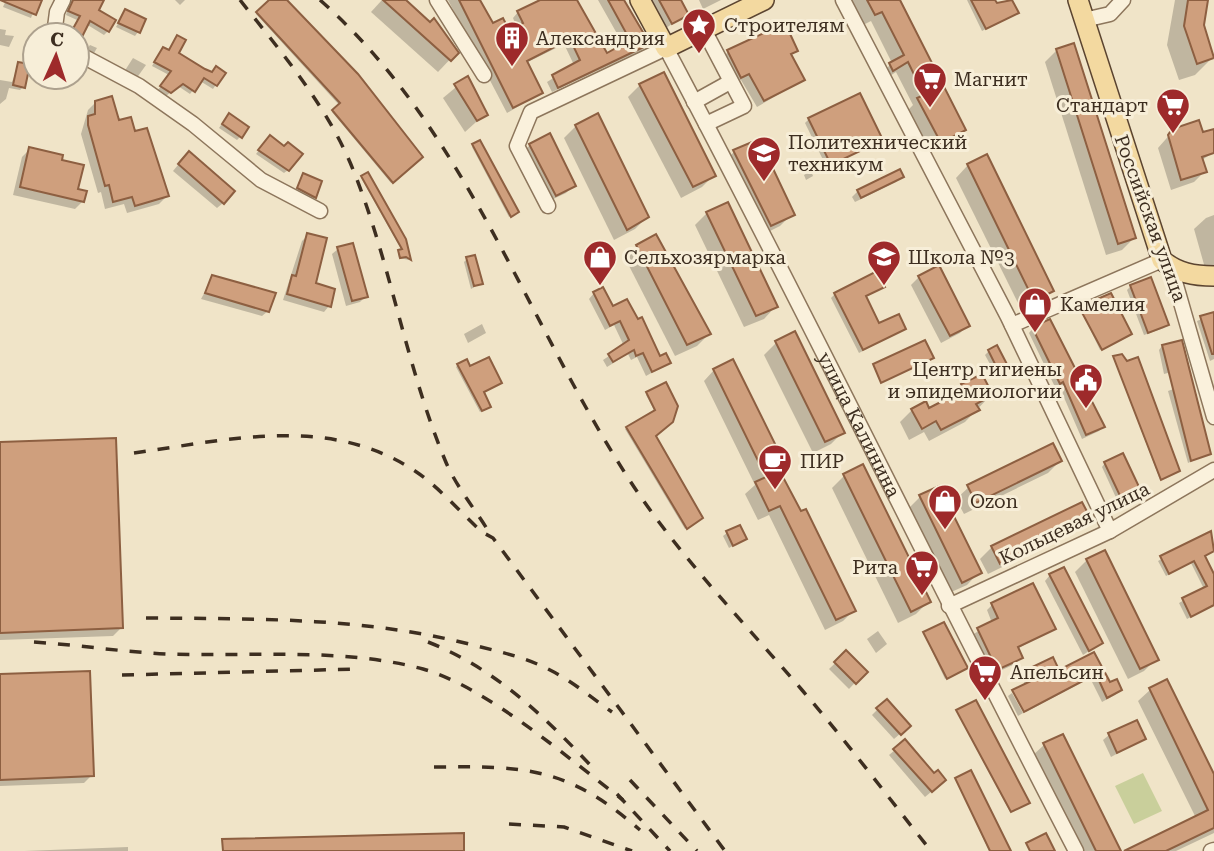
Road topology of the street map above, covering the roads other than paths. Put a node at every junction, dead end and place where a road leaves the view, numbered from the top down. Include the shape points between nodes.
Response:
1 (62, 0) edge
2 (438, 0) edge
3 (640, 0) edge
4 (764, 0) edge
5 (844, 0) edge
6 (1078, 0) edge
7 (1123, 0) edge
8 (1084, 20) junction
9 (56, 21) edge
10 (703, 28) junction
11 (666, 48) junction
12 (91, 60) edge
13 (484, 75) dead end
14 (730, 82) junction
15 (694, 102) junction
16 (706, 124) junction
17 (548, 205) dead end
18 (320, 211) dead end
19 (1166, 264) junction
20 (1214, 276) edge
21 (1012, 325) junction
22 (1214, 417) edge
23 (1214, 470) edge
24 (1110, 531) junction
25 (949, 606) junction
26 (1076, 851) edge

1 - 9 street
2 - 13 street
3 - 11 main road, улица Калинина
4 - 10 main road
5 - 21 street
6 - 8 main road, Российская улица
7 - 8 street via 1110,14
8 - 19 main road, Российская улица
10 - 11 main road
10 - 14 street
11 - 15 street, улица Калинина
11 - 17 street via 531,112 517,146
12 - 18 street via 139,86 261,180
14 - 15 street
14 - 16 street via 744,106
15 - 16 street, улица Калинина
16 - 25 street, улица Калинина
19 - 20 main road via 1196,276
19 - 21 street
19 - 22 street, Российская улица
21 - 24 street
23 - 24 street, Кольцевая улица
24 - 25 street, Кольцевая улица
25 - 26 street, улица Калинина

